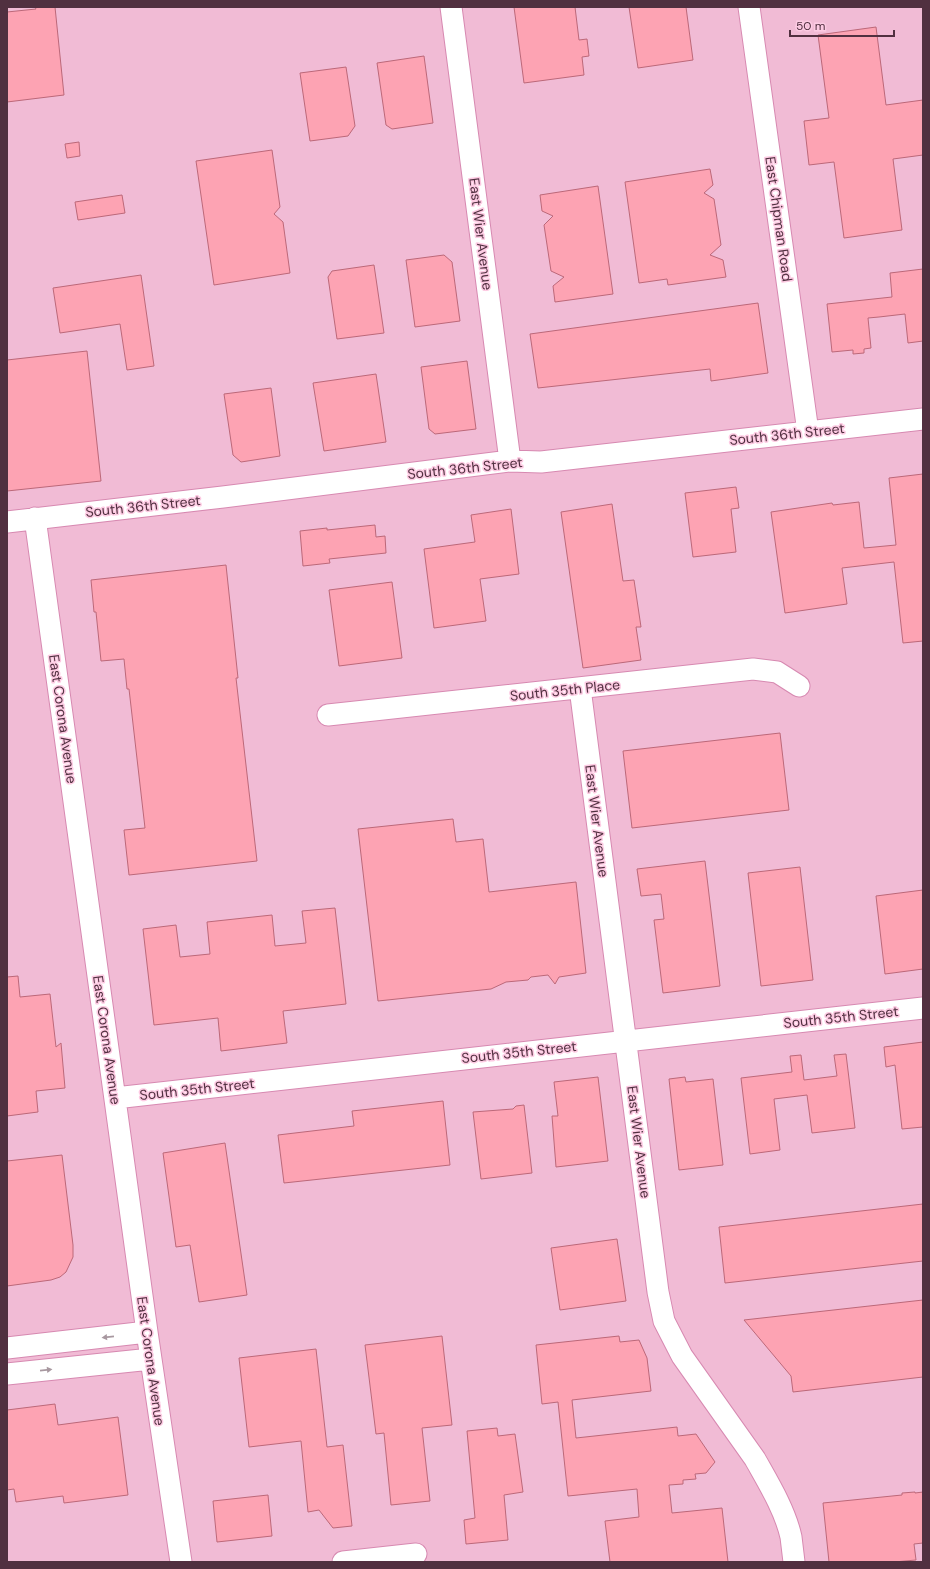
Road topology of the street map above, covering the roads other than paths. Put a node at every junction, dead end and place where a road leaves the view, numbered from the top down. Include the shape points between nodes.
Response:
1 (451, 7) edge
2 (749, 7) edge
3 (923, 419) edge
4 (808, 432) junction
5 (510, 461) junction
6 (36, 518) junction
7 (7, 522) edge
8 (799, 686) dead end
9 (580, 688) junction
10 (328, 715) dead end
11 (923, 1008) edge
12 (626, 1040) junction
13 (115, 1098) junction
14 (147, 1332) junction
15 (7, 1348) edge
16 (151, 1360) junction
17 (7, 1374) edge
18 (416, 1554) dead end
19 (181, 1562) edge
20 (343, 1562) edge
21 (794, 1562) edge

1 - 5 street, East Wier Avenue
2 - 4 street, East Chipman Road
3 - 4 street, South 36th Street
4 - 5 street, South 36th Street via 541,462
5 - 6 street, South 36th Street
6 - 7 street, South 36th Street
6 - 13 street, East Corona Avenue
8 - 9 street, South 35th Place via 777,672 753,669
9 - 10 street, South 35th Place
9 - 12 street, East Wier Avenue
11 - 12 street, South 35th Street
12 - 13 street, South 35th Street
12 - 21 street, East Wier Avenue via 658,1292 664,1321 682,1356 763,1473 781,1508
13 - 14 street, East Corona Avenue
14 -> 15 street
14 - 16 street, East Corona Avenue
17 -> 16 street
16 - 19 street, East Corona Avenue
18 - 20 street

